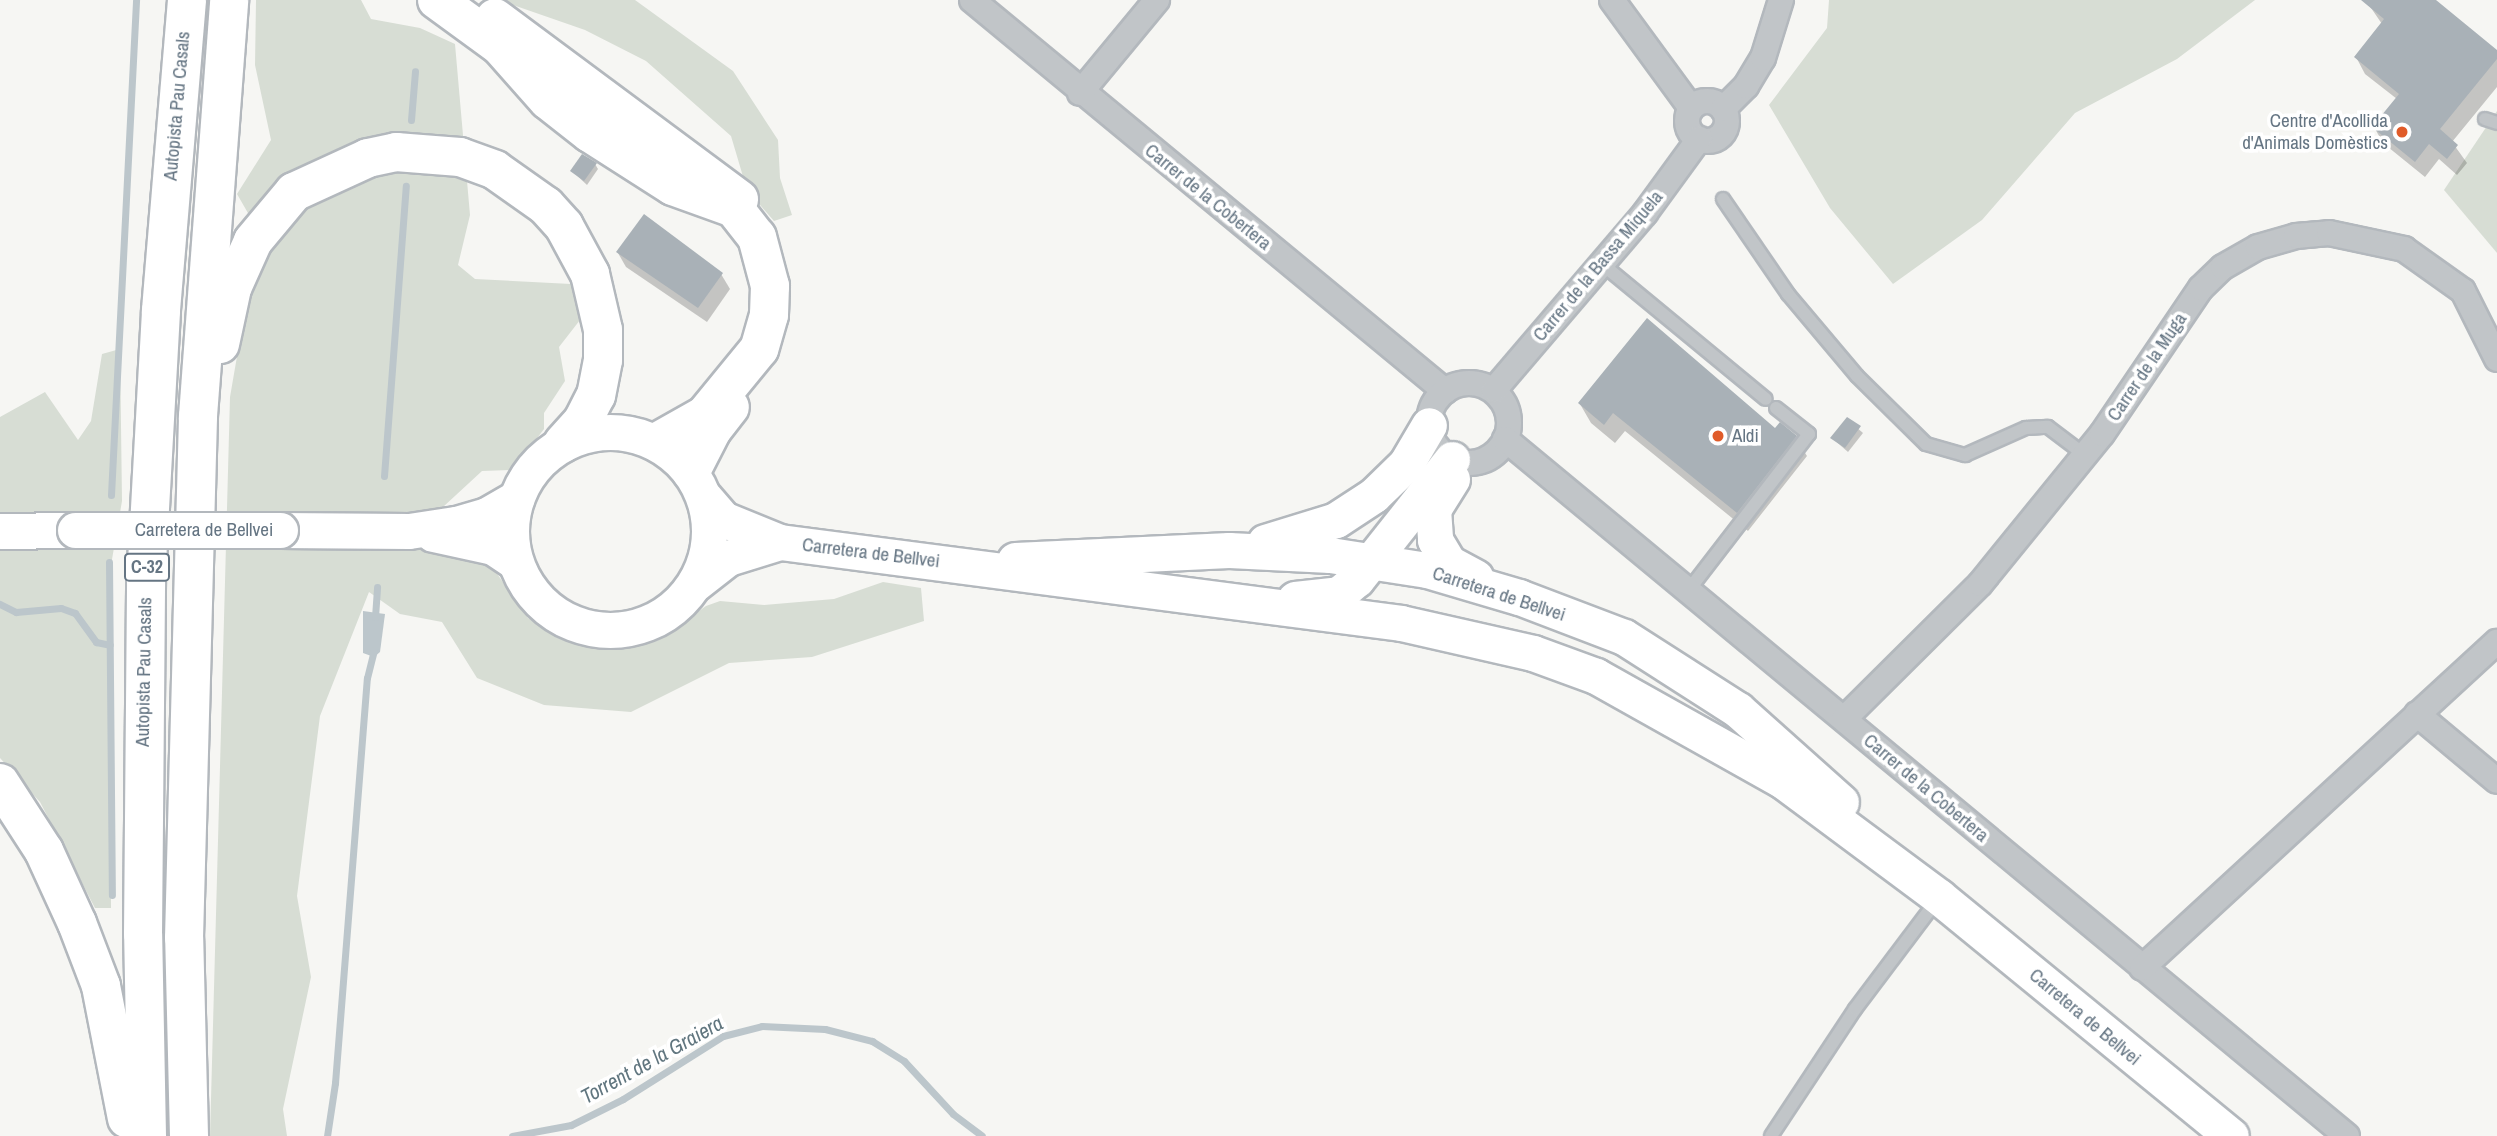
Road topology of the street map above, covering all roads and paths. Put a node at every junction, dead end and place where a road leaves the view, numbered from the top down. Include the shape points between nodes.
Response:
1 (187, 0) edge
2 (229, 0) edge
3 (437, 0) edge
4 (471, 0) edge
5 (972, 0) edge
6 (1157, 0) edge
7 (1612, 0) edge
8 (1781, 0) edge
9 (1080, 93) junction
10 (1691, 108) junction
11 (1723, 109) junction
12 (1699, 139) junction
13 (1723, 200) dead end
14 (1602, 264) junction
15 (2497, 359) edge
16 (1494, 390) junction
17 (1445, 391) junction
18 (198, 416) junction
19 (1429, 425) junction
20 (1505, 439) junction
21 (657, 442) junction
22 (563, 443) junction
23 (2085, 455) junction
24 (1460, 461) junction
25 (698, 485) junction
26 (516, 498) junction
27 (0, 531) edge
28 (409, 531) junction
29 (780, 542) junction
30 (1229, 550) junction
31 (1371, 561) junction
32 (515, 562) junction
33 (963, 564) junction
34 (696, 583) junction
35 (1688, 591) junction
36 (1170, 594) junction
37 (1519, 597) junction
38 (2497, 642) edge
39 (2417, 714) junction
40 (1844, 719) junction
41 (2497, 781) edge
42 (0, 783) edge
43 (1939, 897) junction
44 (2142, 968) junction
45 (130, 1136) edge
46 (147, 1136) edge
47 (188, 1136) edge
48 (1771, 1136) edge
49 (2231, 1136) edge
50 (2347, 1136) edge

1 - 46 highway, Autopista Pau Casals / C-32 via 161,310 146,580 143,933
2 - 18 highway, C-32
3 - 21 highway via 500,46 548,100 590,133 673,186 734,208 757,237 770,286 769,314 759,349 705,415
4 - 25 highway via 714,178 746,205 766,233 779,264 782,291 770,351 712,430
5 - 9 street, Carrer de la Cobertera
6 - 9 street
7 - 10 street
8 - 11 street via 1763,58 1746,86
9 - 17 street, Carrer de la Cobertera
10 - 11 street via 1707,100
10 - 12 street via 1687,126
11 - 12 street via 1724,131 1713,140
12 - 14 street, Carrer de la Bassa Miquela
13 - 23 lane via 1788,294 1857,376 1926,444 1965,455 2025,428 2048,427
14 - 16 street, Carrer de la Bassa Miquela
14 - 35 lane via 1809,434
15 - 23 street, Carrer de la Muga via 2463,291 2437,268 2404,249 2370,239 2329,233 2296,236 2258,247 2223,267 2201,288
16 - 17 street via 1472,383
16 - 20 street via 1507,413
17 - 19 street via 1436,401
18 - 22 highway via 213,380 232,288 253,241 294,192 368,158 423,153 460,157 495,170 522,187 564,226 582,257 598,301 603,360 596,395 582,422
18 - 47 highway, C-32 via 184,938
19 - 24 street via 1440,451
19 - 30 main road via 1406,464 1374,495 1336,520 1293,536
20 - 24 street via 1493,455
20 - 35 street, Carrer de la Cobertera
21 - 22 main road via 627,432 597,432
21 - 25 main road
22 - 26 main road via 538,462
23 - 40 street, Carrer de la Muga via 1980,584
24 - 31 main road
24 - 37 main road via 1433,509 1435,540 1449,563
25 - 29 main road, Carretera de Bellvei via 723,519
25 - 34 main road via 710,543
26 - 28 main road, Carretera de Bellvei via 487,515
26 - 32 main road via 511,528
27 - 28 main road, Carretera de Bellvei, bridge
28 - 32 main road, Carretera de Bellvei via 493,547
29 - 33 main road, Carretera de Bellvei
29 - 34 main road, Carretera de Bellvei via 728,558
30 - 31 main road, Carretera de Bellvei
30 - 33 main road, Carretera de Bellvei
31 - 36 main road via 1339,594 1304,600 1214,588
31 - 37 main road, Carretera de Bellvei via 1427,570
32 - 34 main road via 540,603 577,626 630,629 667,613
33 - 36 main road, Carretera de Bellvei via 1039,579
35 - 40 street, Carrer de la Cobertera
36 - 43 main road, Carretera de Bellvei via 1401,623 1533,653 1597,676 1783,781
37 - 43 main road, Carretera de Bellvei via 1624,637 1691,676 1811,772
38 - 39 street
39 - 41 street
39 - 44 street
40 - 44 street, Carrer de la Cobertera
42 - 45 highway via 44,851 96,973
43 - 48 lane via 1855,1009
43 - 49 main road, Carretera de Bellvei
44 - 50 street, Carrer de la Cobertera

